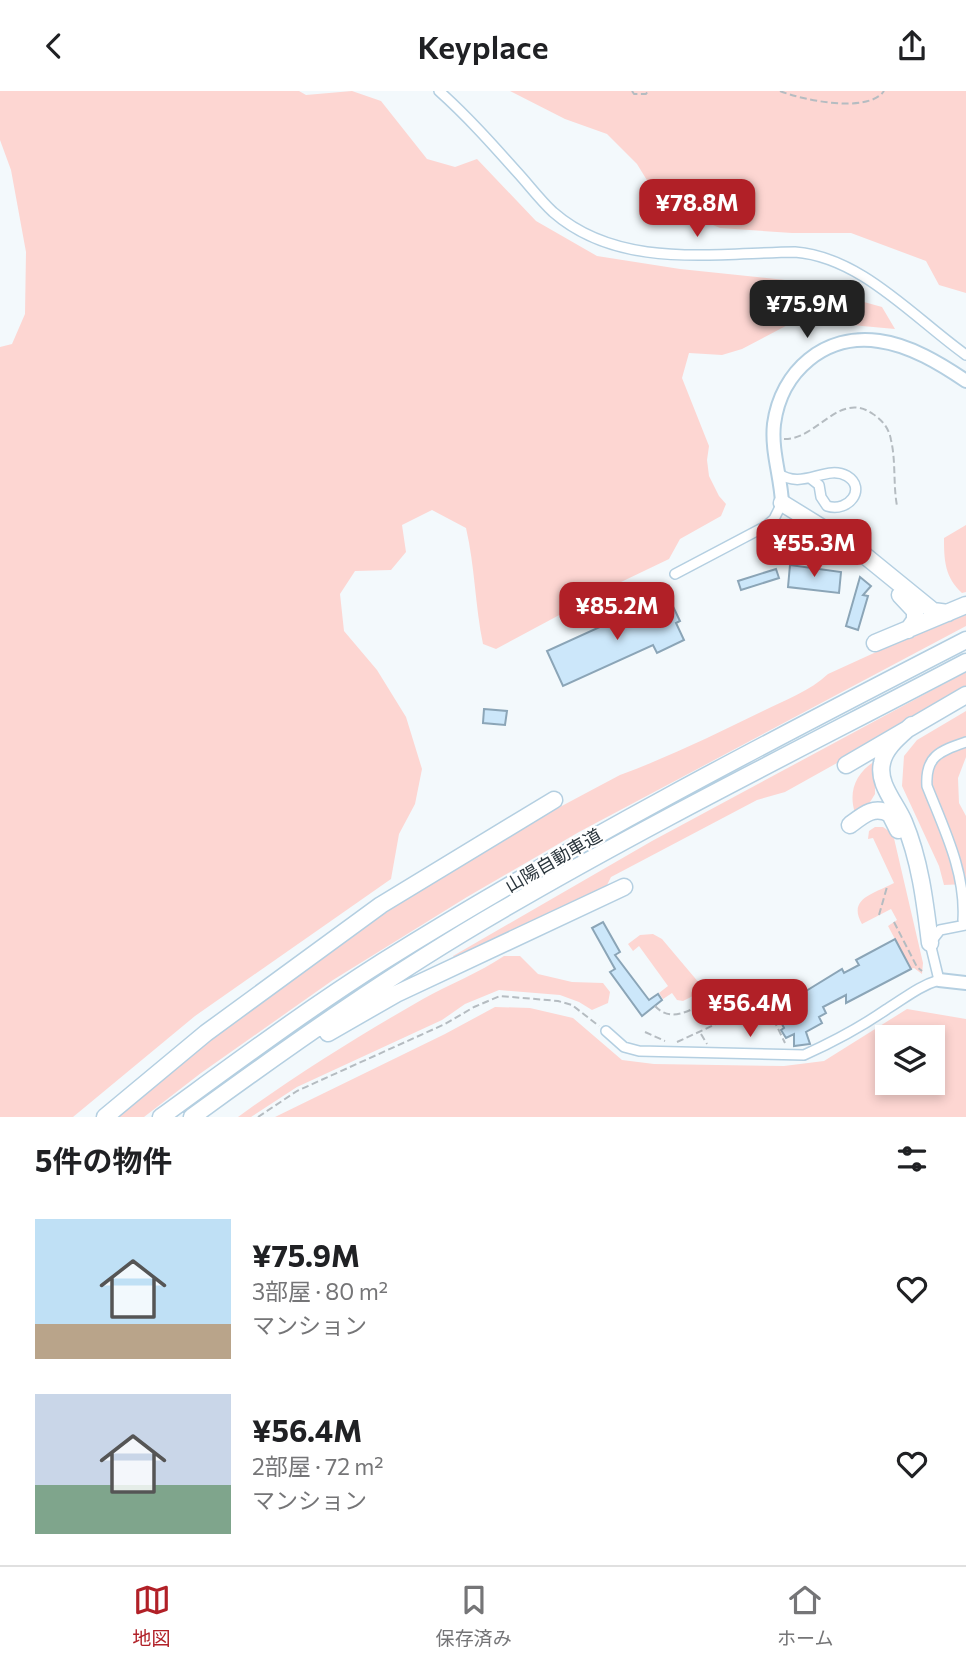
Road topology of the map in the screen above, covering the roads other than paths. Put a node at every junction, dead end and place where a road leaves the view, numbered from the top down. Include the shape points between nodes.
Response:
1 (439, 91) edge
2 (966, 355) edge
3 (966, 381) edge
4 (778, 473) junction
5 (810, 478) junction
6 (782, 503) junction
7 (675, 574) dead end
8 (966, 605) edge
9 (948, 613) junction
10 (908, 630) junction
11 (966, 640) edge
12 (875, 643) dead end
13 (966, 662) edge
14 (966, 695) edge
15 (912, 725) junction
16 (966, 742) edge
17 (846, 765) dead end
18 (554, 800) dead end
19 (850, 825) dead end
20 (624, 887) dead end
21 (964, 925) edge
22 (930, 943) junction
23 (939, 980) junction
24 (966, 983) edge
25 (606, 1031) road end
26 (105, 1117) edge
27 (161, 1117) edge
28 (192, 1117) edge
29 (201, 1117) edge

1 - 2 street via 551,210 592,237 613,246 660,253 814,253 888,292
3 - 4 street via 904,348 879,341 837,343 821,350 793,375 778,406 774,440
4 - 5 street via 790,480
4 - 6 street
5 - 5 street via 844,474 854,485 853,498 841,507 827,506 819,485
6 - 7 street via 766,526
6 - 9 highway via 858,550 933,611
6 - 10 highway via 843,546 913,607 915,620
8 - 9 highway
9 - 10 highway
10 - 12 highway
11 - 27 highway, 山陽自動車道 via 747,753 488,897 358,978
13 - 28 highway, 山陽自動車道 via 743,777 499,912 389,979
14 - 15 highway
15 - 17 highway
15 - 22 highway via 885,754 881,773 913,845
16 - 21 street via 935,756 926,773 965,891
18 - 26 highway via 348,928 206,1033
19 - 22 highway via 869,811 890,814 905,847
20 - 29 highway via 351,1018
21 - 22 street via 940,930
22 - 23 street
23 - 24 street
23 - 25 street via 917,988 804,1055 639,1051 624,1047

